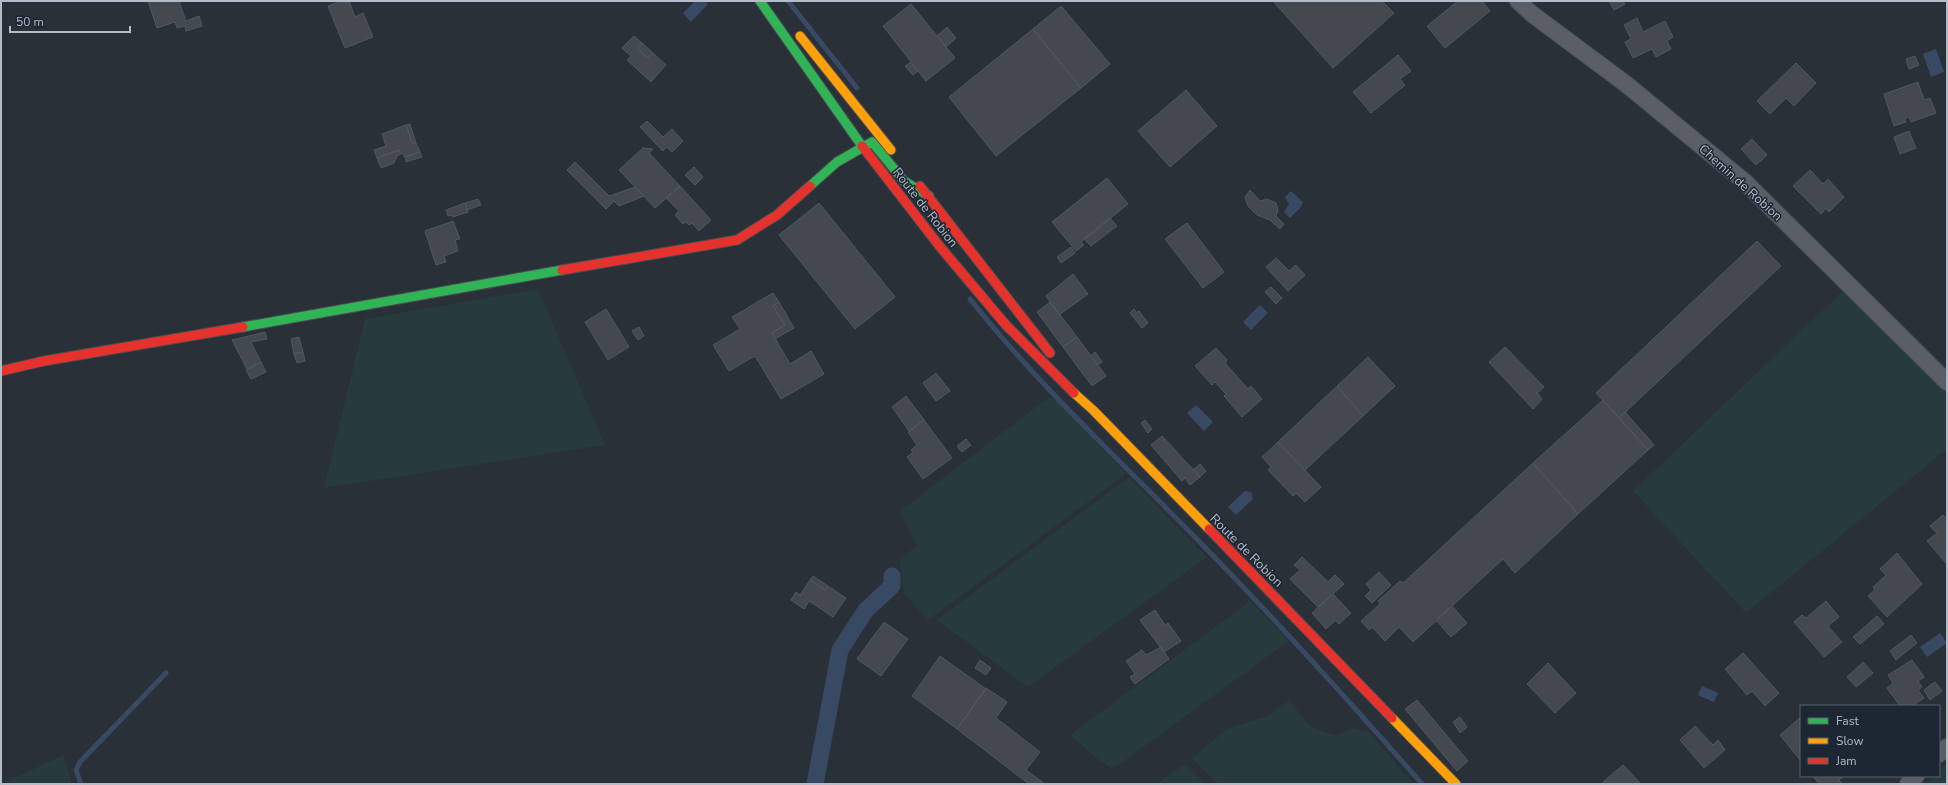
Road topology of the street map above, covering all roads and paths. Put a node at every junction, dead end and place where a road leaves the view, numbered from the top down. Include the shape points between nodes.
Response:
1 (760, 1) edge
2 (770, 1) edge
3 (1518, 1) edge
4 (779, 12) dead end
5 (794, 29) dead end
6 (864, 148) junction
7 (895, 154) dead end
8 (909, 172) dead end
9 (929, 196) junction
10 (1, 371) edge
11 (1947, 382) edge
12 (1093, 410) junction
13 (1382, 709) junction
14 (1449, 782) edge

1 - 6 main road, Route de Robion
2 - 4 main road
3 - 11 street, Chemin de Robion via 1626,84 1745,182
5 - 7 main road, Route de Robion
6 - 9 main road via 872,142 904,181
6 - 10 main road via 837,162 777,215 737,240 44,361
6 - 12 main road, Route de Robion via 941,248 1006,325 1060,381
8 - 9 main road, Route de Robion
9 - 12 main road, Route de Robion
12 - 13 main road, Route de Robion
13 - 14 main road, Route de Robion
13 - 14 main road, Route de Robion

